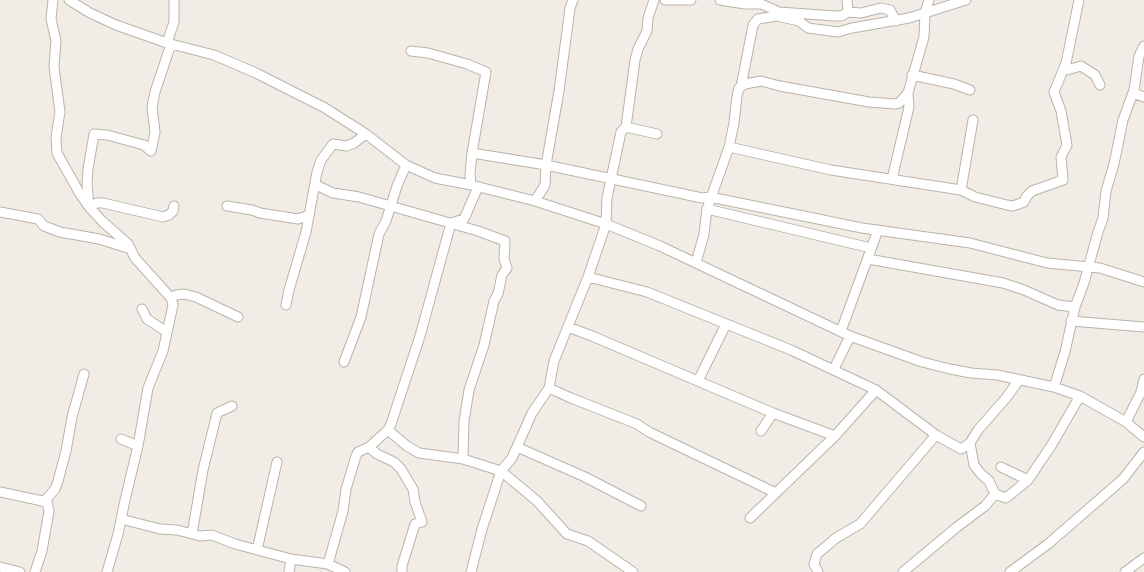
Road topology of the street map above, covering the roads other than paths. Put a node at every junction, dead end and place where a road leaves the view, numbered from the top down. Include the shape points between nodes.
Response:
1 (53, 0) edge
2 (69, 0) edge
3 (174, 0) edge
4 (573, 0) edge
5 (654, 0) edge
6 (665, 0) edge
7 (691, 0) edge
8 (720, 0) edge
9 (847, 0) edge
10 (929, 0) edge
11 (966, 0) edge
12 (1079, 0) edge
13 (760, 3) edge
14 (926, 13) junction
15 (844, 14) junction
16 (896, 21) junction
17 (754, 25) junction
18 (852, 28) junction
19 (169, 43) junction
20 (1144, 46) edge
21 (411, 51) dead end
22 (1062, 72) junction
23 (912, 75) junction
24 (1100, 85) dead end
25 (740, 87) junction
26 (970, 90) dead end
27 (908, 93) junction
28 (1133, 94) junction
29 (1144, 98) edge
30 (973, 120) dead end
31 (626, 127) junction
32 (366, 134) junction
33 (657, 134) dead end
34 (729, 147) junction
35 (472, 153) junction
36 (406, 165) junction
37 (546, 165) junction
38 (612, 179) junction
39 (892, 179) junction
40 (316, 185) junction
41 (475, 186) junction
42 (961, 190) junction
43 (710, 197) junction
44 (534, 201) junction
45 (174, 206) dead end
46 (227, 206) dead end
47 (89, 207) junction
48 (390, 207) junction
49 (707, 209) junction
50 (0, 212) edge
51 (309, 215) junction
52 (451, 223) junction
53 (606, 224) junction
54 (878, 230) junction
55 (871, 248) junction
56 (131, 249) junction
57 (868, 259) junction
58 (696, 263) junction
59 (1089, 266) junction
60 (588, 276) junction
61 (1144, 282) edge
62 (171, 298) junction
63 (286, 306) dead end
64 (1075, 307) junction
65 (142, 309) dead end
66 (238, 317) dead end
67 (1071, 321) junction
68 (726, 324) junction
69 (568, 327) junction
70 (1144, 328) edge
71 (841, 331) junction
72 (167, 332) junction
73 (850, 336) junction
74 (344, 362) dead end
75 (834, 369) junction
76 (84, 374) dead end
77 (1144, 379) edge
78 (1019, 380) junction
79 (698, 381) junction
80 (1054, 387) junction
81 (548, 388) junction
82 (876, 390) junction
83 (1143, 392) edge
84 (1080, 396) junction
85 (232, 406) dead end
86 (773, 413) junction
87 (1126, 422) junction
88 (388, 430) junction
89 (761, 431) dead end
90 (936, 435) junction
91 (835, 436) junction
92 (1144, 438) edge
93 (121, 440) dead end
94 (970, 443) junction
95 (138, 446) junction
96 (369, 447) junction
97 (517, 447) junction
98 (1144, 452) edge
99 (463, 459) junction
100 (277, 462) dead end
101 (1001, 467) dead end
102 (501, 471) junction
103 (1028, 480) junction
104 (0, 492) edge
105 (776, 492) junction
106 (995, 494) junction
107 (44, 502) junction
108 (641, 506) dead end
109 (750, 518) dead end
110 (121, 519) junction
111 (192, 534) junction
112 (257, 550) junction
113 (1144, 558) edge
114 (291, 559) junction
115 (328, 564) junction
116 (0, 567) edge
117 (20, 572) edge
118 (35, 572) edge
119 (107, 572) edge
120 (289, 572) edge
121 (344, 572) edge
122 (402, 572) edge
123 (471, 572) edge
124 (632, 572) edge
125 (818, 572) edge
126 (903, 572) edge
127 (1010, 572) edge
128 (1126, 572) edge

1 - 47 street via 51,19 56,41 54,67 60,112 57,153
2 - 19 street via 116,25
3 - 19 street via 174,22
4 - 37 street
5 - 31 street via 648,31 635,60
6 - 7 street
8 - 13 street
9 - 15 street
10 - 14 street
11 - 14 street
12 - 22 street
13 - 15 street via 779,12
13 - 17 street
14 - 16 street
14 - 23 street via 924,37
15 - 16 street via 881,8 890,10
15 - 18 street
16 - 18 street
17 - 18 street via 758,19 777,16 799,21 820,31 838,32
17 - 25 street
19 - 32 street via 214,55 256,73 325,108
19 - 47 street via 154,92 152,151 144,145 107,134 94,134 88,169
20 - 28 street via 1139,56
21 - 35 street via 428,53 486,72
22 - 24 street via 1082,66 1095,75
22 - 42 street via 1054,92 1067,145 1061,157 1063,180 1032,191 1024,202 1012,206
23 - 26 street
23 - 27 street
25 - 27 street via 761,81 894,104
25 - 34 street
27 - 39 street via 908,107
28 - 29 street
28 - 59 street via 1123,120 1103,218
30 - 42 street
31 - 33 street
31 - 38 street via 621,132
32 - 36 street
32 - 40 street via 347,146 333,144 321,160
34 - 39 street via 831,170
34 - 43 street
35 - 37 street
35 - 41 street via 470,174
36 - 41 street via 435,178
36 - 48 street
37 - 38 street
37 - 44 street via 545,186
38 - 43 street
38 - 53 street
39 - 42 street
40 - 48 street via 333,193
40 - 51 street
41 - 44 street
41 - 52 street via 464,219
43 - 49 street
43 - 54 street
44 - 53 street
45 - 47 street via 170,215 163,217 103,203
46 - 51 street via 298,219
47 - 56 street
48 - 52 street
48 - 74 street via 379,234 361,317
49 - 55 street
49 - 58 street
50 - 56 street via 38,219 44,226 60,232
51 - 63 street
52 - 88 street via 420,336
52 - 99 street via 505,241 504,259 508,268 502,275 487,336 461,409
53 - 58 street
53 - 60 street
54 - 55 street
54 - 59 street via 970,243 1047,263
55 - 57 street
56 - 62 street via 135,258
57 - 64 street via 1003,283 1058,305
57 - 71 street
58 - 71 street
59 - 61 street
59 - 64 street
60 - 68 street via 647,292
60 - 69 street
62 - 66 street via 184,294 196,297
62 - 72 street via 173,305
64 - 67 street
65 - 72 street via 147,319
67 - 70 street
67 - 80 street
68 - 75 street
68 - 79 street
69 - 79 street
69 - 81 street via 554,360
71 - 73 street
72 - 95 street via 148,388
73 - 75 street
73 - 78 street via 922,362
75 - 82 street
76 - 107 street via 58,481
77 - 83 street
78 - 80 street
78 - 94 street
79 - 86 street
80 - 84 street
81 - 97 street via 532,413
81 - 105 street via 638,424
82 - 90 street
82 - 91 street
83 - 87 street
84 - 87 street
84 - 103 street
85 - 111 street via 217,413
86 - 89 street
86 - 91 street
87 - 92 street
88 - 96 street
88 - 99 street via 420,453
90 - 94 street via 961,449
90 - 125 street via 860,524 817,554 814,564
91 - 105 street
93 - 95 street
94 - 106 street via 974,465 990,481
95 - 110 street
96 - 115 street via 358,452 354,460
96 - 122 street via 401,469 413,489 422,522 415,524
97 - 102 street
97 - 108 street
98 - 127 street via 1123,479 1048,544
99 - 102 street
100 - 112 street
101 - 103 street
102 - 123 street
102 - 124 street via 537,501 567,534 588,541
103 - 106 street via 1006,498
104 - 107 street
105 - 109 street
106 - 126 street via 985,506
107 - 118 street via 47,502 49,511
110 - 111 street
110 - 119 street
111 - 112 street via 212,535
112 - 114 street
113 - 128 street
114 - 115 street
114 - 120 street
115 - 121 street
116 - 117 street

